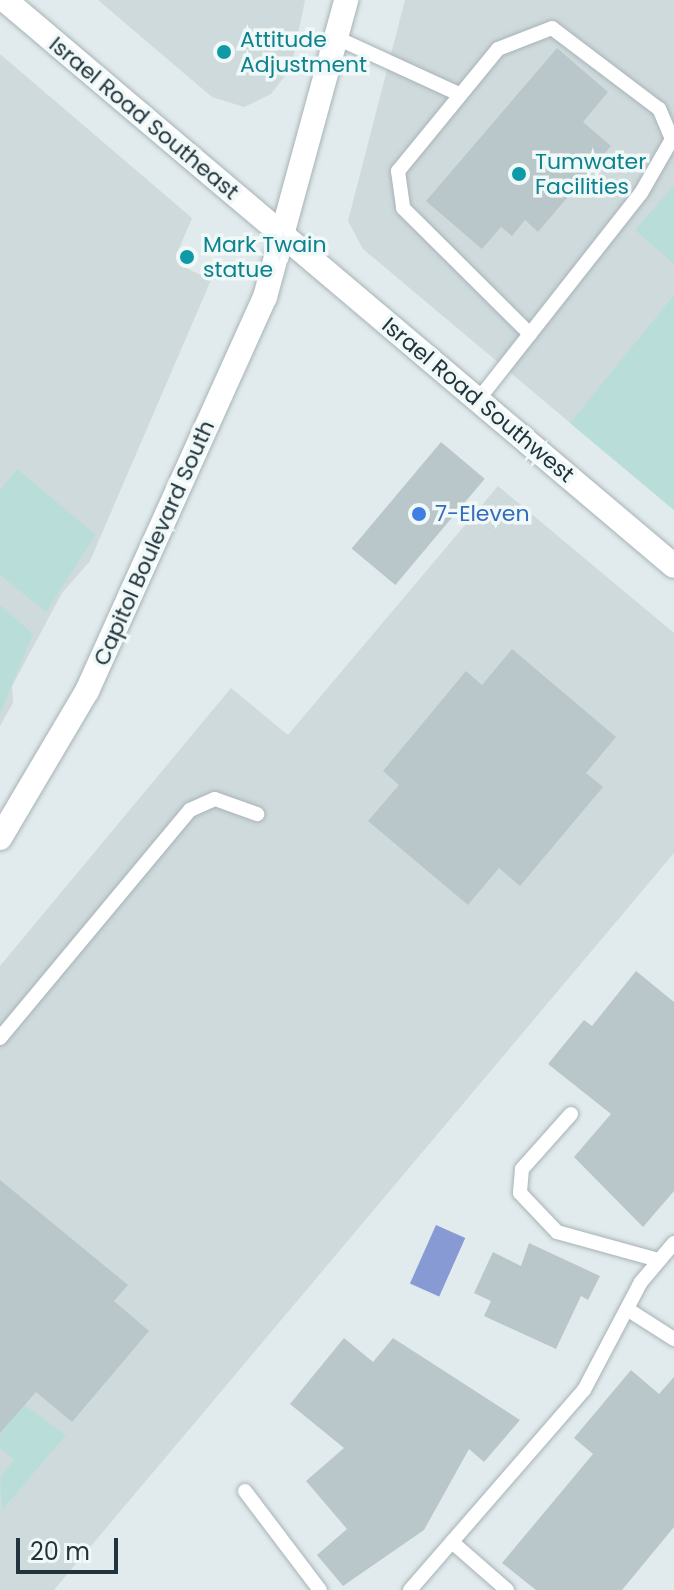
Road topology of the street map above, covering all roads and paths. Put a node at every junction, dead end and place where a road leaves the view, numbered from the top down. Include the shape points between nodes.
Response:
1 (5, 0) edge
2 (346, 0) edge
3 (337, 38) junction
4 (459, 94) junction
5 (282, 235) junction
6 (530, 334) junction
7 (478, 400) junction
8 (674, 566) edge
9 (257, 814) dead end
10 (0, 838) edge
11 (0, 1038) edge
12 (571, 1114) dead end
13 (674, 1243) edge
14 (659, 1260) junction
15 (627, 1309) junction
16 (674, 1339) edge
17 (245, 1491) dead end
18 (452, 1542) junction
19 (320, 1590) edge
20 (410, 1590) edge
21 (507, 1590) edge

1 - 5 main road, Israel Road Southeast
2 - 3 main road, Capitol Boulevard South
3 - 4 lane
3 - 5 main road, Capitol Boulevard South
4 - 6 lane via 410,150 398,191 418,225
4 - 6 lane via 498,49 552,28 659,109 669,124 665,156 641,193
5 - 7 main road, Israel Road Southwest
5 - 10 main road, Capitol Boulevard South via 265,297 87,691
6 - 7 lane
7 - 8 main road, Israel Road Southwest
9 - 11 lane via 215,799 190,810
12 - 14 lane via 522,1169 520,1193 557,1232
13 - 14 lane
14 - 15 lane
15 - 16 lane
15 - 18 lane via 584,1390
17 - 19 lane
18 - 20 lane
18 - 21 lane

